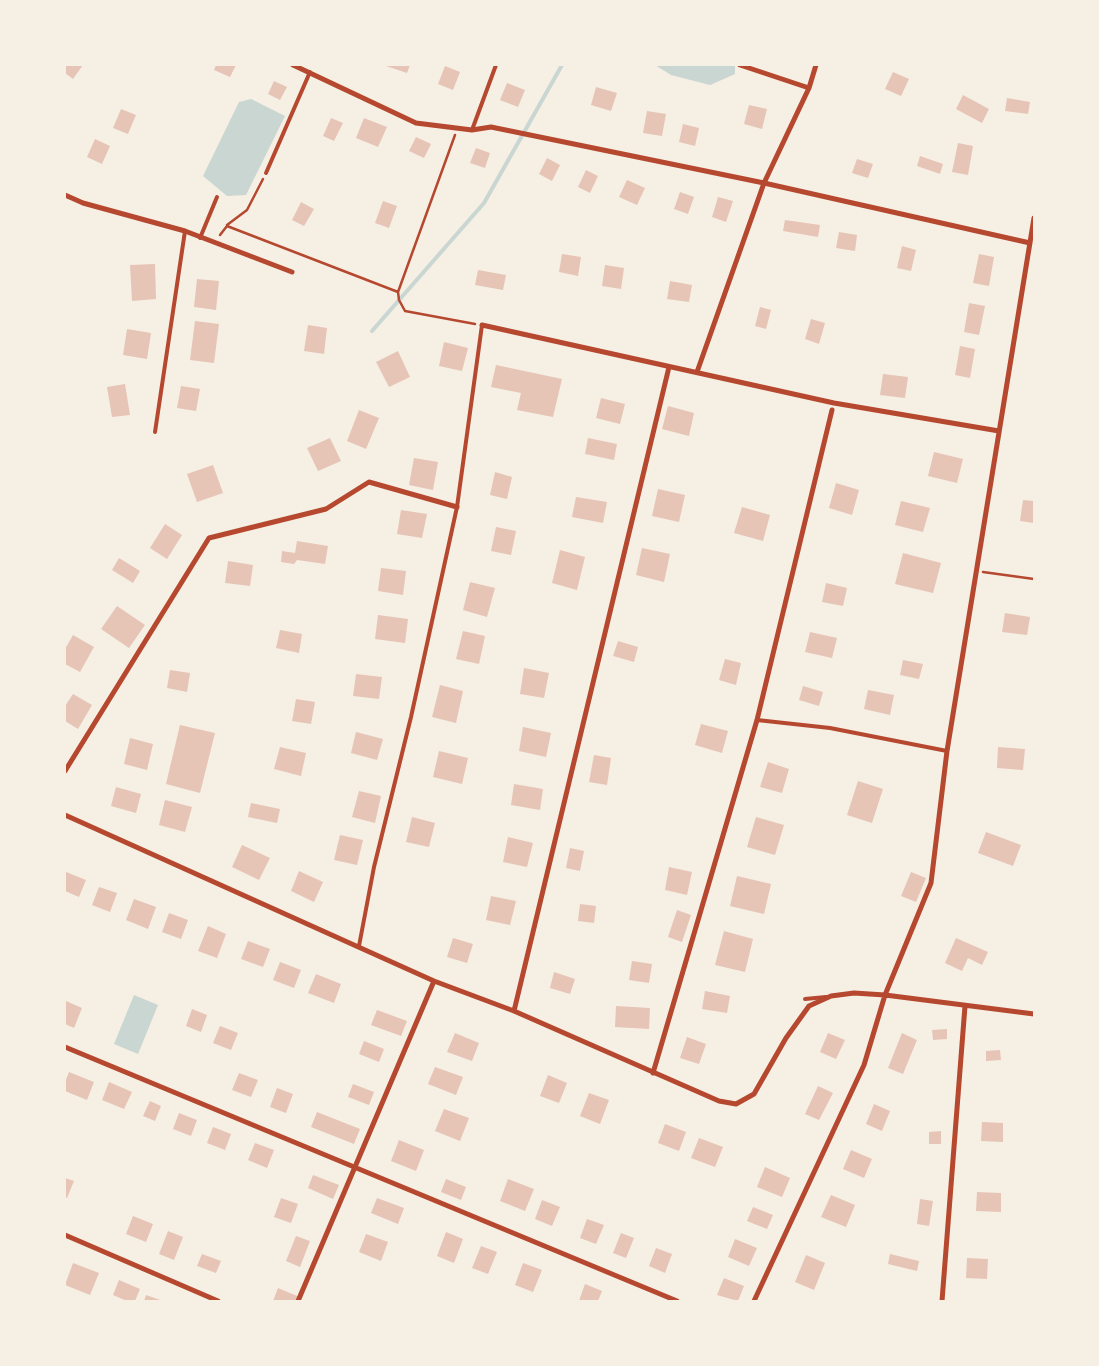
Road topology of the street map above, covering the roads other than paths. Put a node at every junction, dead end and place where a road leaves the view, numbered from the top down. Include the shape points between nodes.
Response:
1 (292, 65) edge
2 (496, 65) edge
3 (740, 65) edge
4 (816, 65) edge
5 (310, 72) junction
6 (809, 88) junction
7 (472, 130) junction
8 (266, 173) road end
9 (764, 183) junction
10 (65, 194) edge
11 (217, 198) dead end
12 (1034, 218) edge
13 (185, 231) junction
14 (200, 238) junction
15 (1030, 242) junction
16 (292, 272) dead end
17 (482, 325) joint
18 (669, 367) junction
19 (697, 372) junction
20 (834, 403) junction
21 (832, 410) joint
22 (999, 431) junction
23 (155, 432) dead end
24 (457, 507) junction
25 (757, 720) junction
26 (947, 751) junction
27 (65, 771) edge
28 (65, 815) edge
29 (359, 946) junction
30 (434, 981) junction
31 (885, 995) junction
32 (831, 996) junction
33 (805, 999) dead end
34 (965, 1006) junction
35 (514, 1011) junction
36 (1034, 1014) edge
37 (65, 1047) edge
38 (653, 1072) junction
39 (356, 1166) junction
40 (65, 1236) edge
41 (218, 1301) edge
42 (298, 1301) edge
43 (677, 1301) edge
44 (754, 1301) edge
45 (942, 1301) edge

1 - 5 street
2 - 7 lane
3 - 6 street
4 - 6 street
5 - 7 street via 416,123
5 - 8 lane
6 - 9 street
7 - 9 street via 491,127
9 - 15 street
9 - 19 street
10 - 13 street via 83,204
11 - 14 lane
12 - 15 street
13 - 14 street
13 - 23 lane
14 - 16 street
15 - 22 street
17 - 18 street
17 - 24 lane
18 - 19 street
18 - 35 street
19 - 20 street
20 - 21 lane
20 - 22 street
21 - 25 street
22 - 26 street
24 - 27 street via 369,482 326,508 209,538
24 - 29 lane via 412,717 374,867
25 - 26 lane via 830,728
25 - 38 street
26 - 31 street via 931,883
28 - 29 street
29 - 30 street
30 - 35 street
30 - 39 street
31 - 32 street via 854,993
31 - 34 street
31 - 44 street via 864,1065
32 - 33 lane
32 - 38 street via 809,1006 786,1038 754,1094 736,1104 719,1101
34 - 36 street
34 - 45 street
35 - 38 street
37 - 39 street
39 - 42 street
39 - 43 street
40 - 41 street

